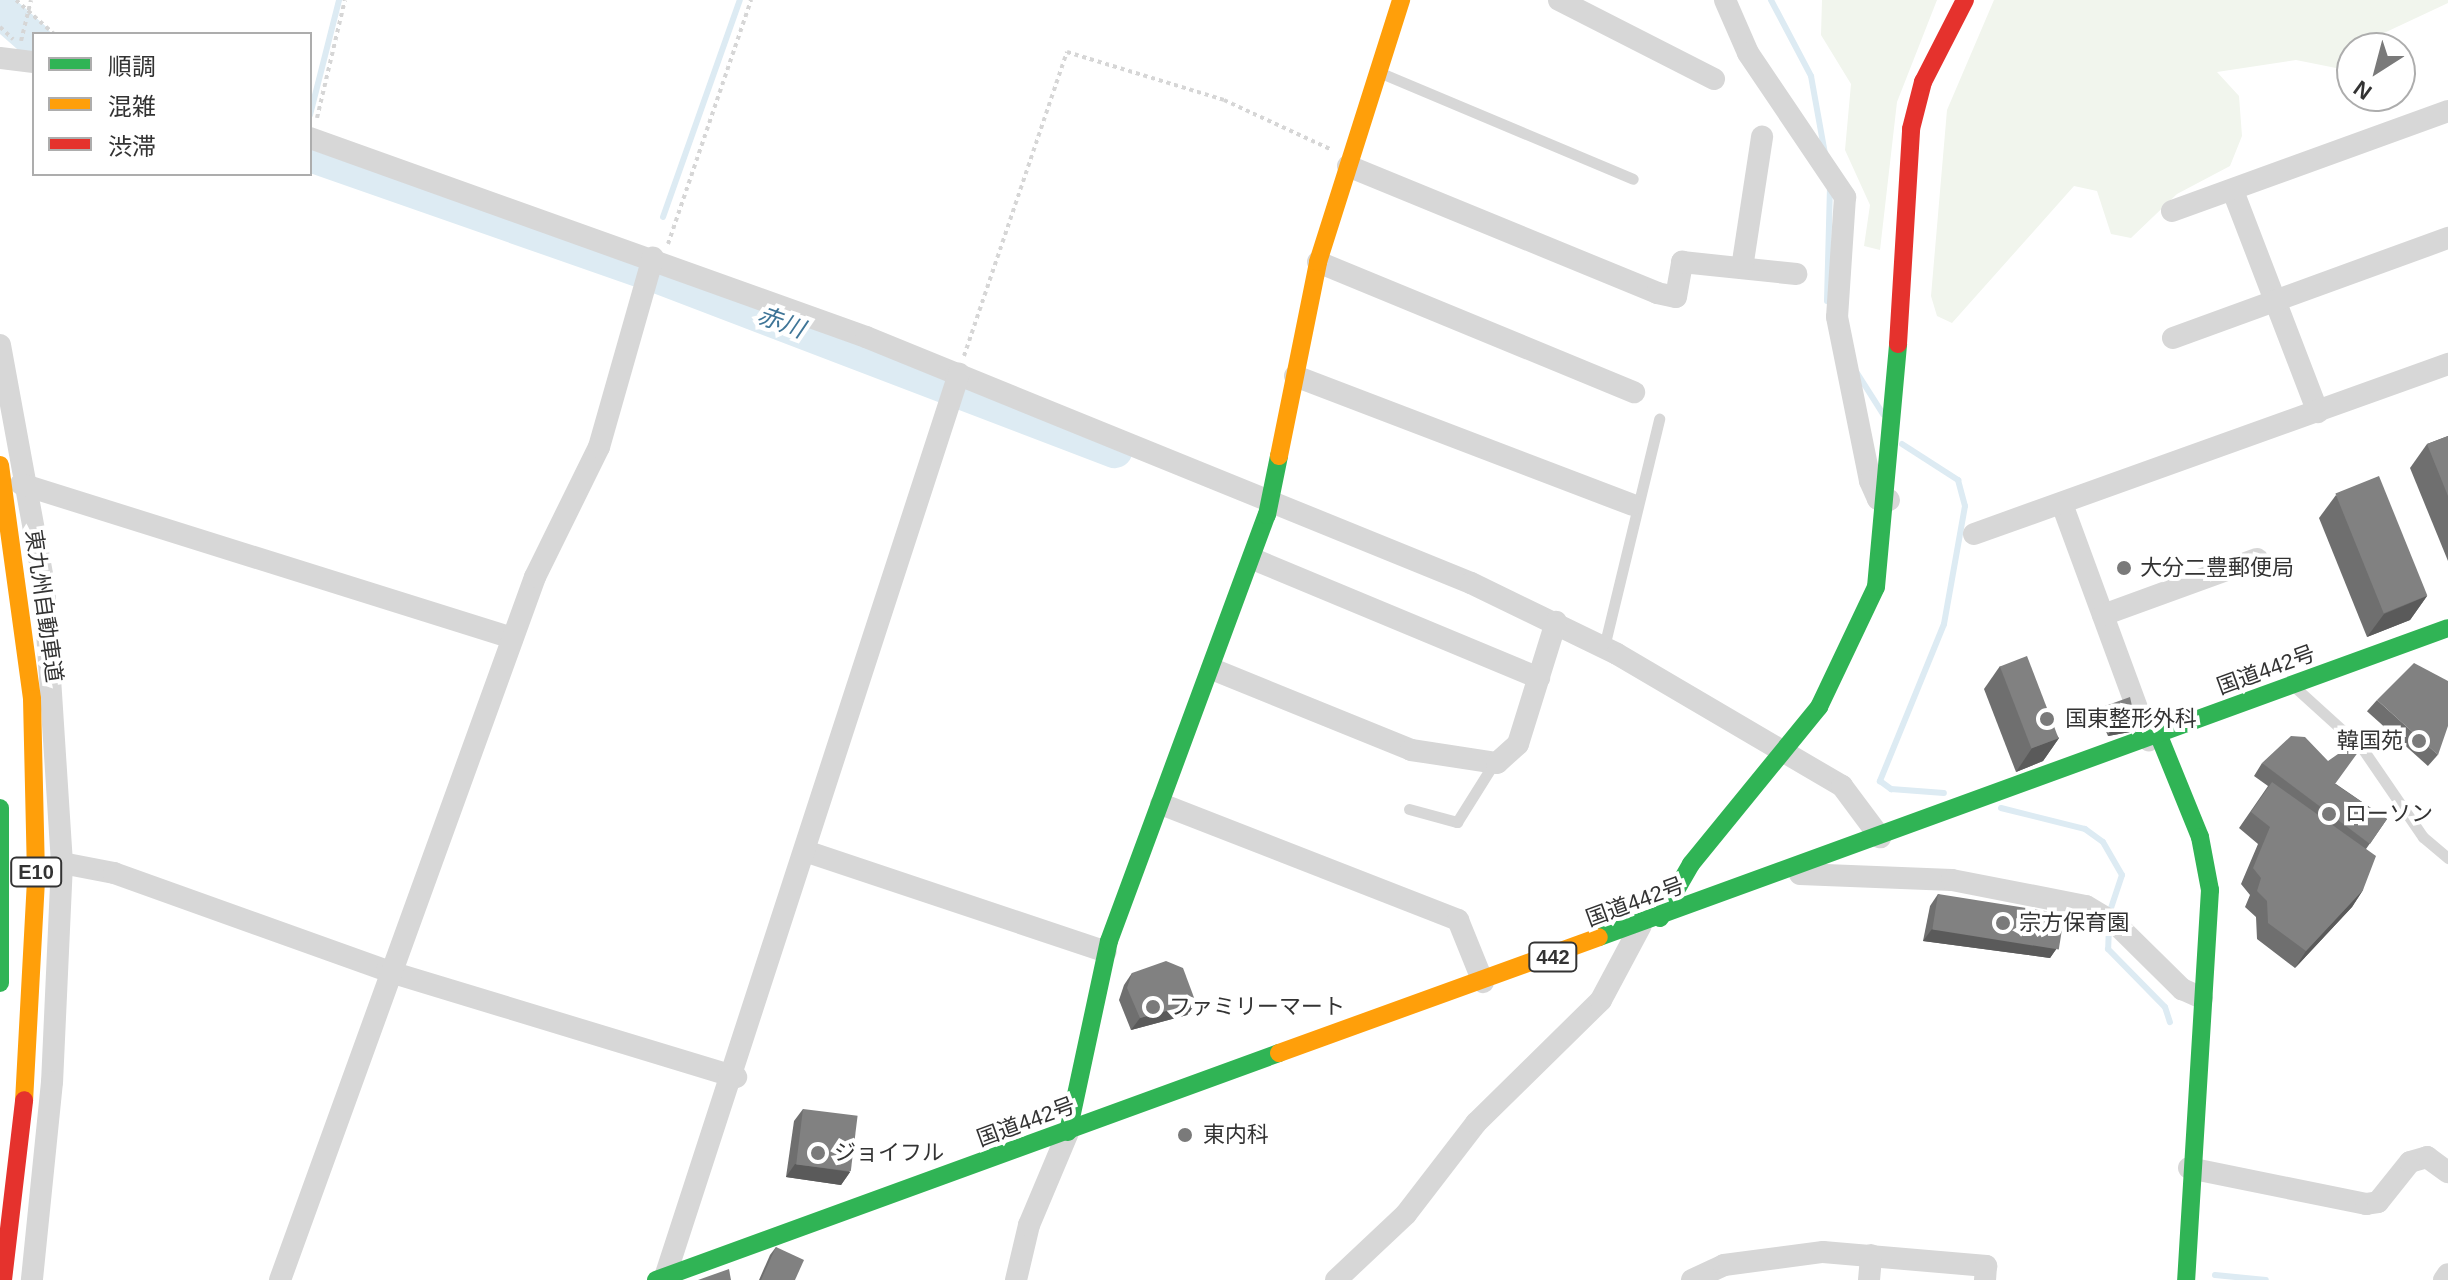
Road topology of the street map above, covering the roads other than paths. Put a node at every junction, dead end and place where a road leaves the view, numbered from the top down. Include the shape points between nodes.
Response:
1 (1401, 0) edge
2 (1559, 0) edge
3 (1725, 0) edge
4 (1965, 0) edge
5 (1377, 71) junction
6 (1714, 79) dead end
7 (2448, 111) edge
8 (1762, 137) dead end
9 (312, 138) edge
10 (1350, 161) junction
11 (1633, 179) dead end
12 (2233, 191) junction
13 (2172, 211) dead end
14 (2448, 238) edge
15 (658, 260) junction
16 (1318, 262) junction
17 (1742, 268) junction
18 (1796, 274) dead end
19 (2276, 301) junction
20 (2173, 338) dead end
21 (0, 345) edge
22 (2448, 364) edge
23 (959, 374) junction
24 (1295, 376) junction
25 (1634, 392) dead end
26 (2318, 412) junction
27 (1659, 419) dead end
28 (0, 465) edge
29 (0, 476) edge
30 (32, 489) junction
31 (1271, 499) junction
32 (1889, 500) junction
33 (2062, 504) junction
34 (1632, 505) junction
35 (1974, 534) dead end
36 (1253, 559) junction
37 (2257, 559) dead end
38 (2103, 615) junction
39 (1556, 622) junction
40 (2448, 628) edge
41 (512, 638) junction
42 (1604, 647) junction
43 (1212, 669) junction
44 (1539, 678) junction
45 (2293, 686) junction
46 (2154, 738) junction
47 (1784, 751) junction
48 (1494, 763) junction
49 (1161, 804) junction
50 (0, 808) edge
51 (1409, 809) dead end
52 (1880, 837) junction
53 (805, 851) junction
54 (2448, 858) edge
55 (62, 863) junction
56 (1782, 873) junction
57 (1650, 922) junction
58 (1106, 952) junction
59 (387, 971) junction
60 (1483, 982) junction
61 (0, 983) edge
62 (2202, 998) junction
63 (736, 1077) junction
64 (1068, 1132) junction
65 (2189, 1168) junction
66 (2448, 1172) edge
67 (1871, 1255) junction
68 (1757, 1270) edge
69 (2448, 1274) edge
70 (661, 1278) edge
71 (3, 1280) edge
72 (32, 1280) edge
73 (280, 1280) edge
74 (1016, 1280) edge
75 (1336, 1280) edge
76 (1692, 1280) edge
77 (1869, 1280) edge
78 (1985, 1280) edge
79 (2186, 1280) edge
80 (2444, 1280) edge

1 - 5 main road
2 - 6 street
3 - 32 street via 1748,53 1845,197 1837,317 1870,481 1878,499
4 - 32 main road via 1923,82 1911,129
5 - 10 main road
5 - 11 lane
7 - 12 street
8 - 17 street
9 - 15 street
10 - 16 main road
10 - 17 street via 1657,293 1676,297 1682,262
12 - 13 street
12 - 19 street
14 - 19 street
15 - 23 street
15 - 41 street via 599,447
16 - 24 main road
16 - 25 street
17 - 18 street
19 - 20 street
19 - 26 street
21 - 30 street
22 - 26 street
23 - 31 street
23 - 53 street via 846,706
24 - 31 main road
24 - 34 street
26 - 33 street
27 - 34 lane
28 - 71 main road, 東九州自動車道 / E10 via 25,611 36,792 27,1054
29 - 30 street
30 - 41 street
30 - 55 street via 55,687
31 - 36 main road
31 - 39 street
32 - 47 main road via 1869,605 1829,689
33 - 35 street
33 - 38 street
34 - 42 lane
36 - 43 main road
36 - 44 street
37 - 38 street
38 - 46 street
39 - 42 street
39 - 44 street
40 - 45 main road, 国道442号 / 442
41 - 59 street
42 - 47 street
43 - 48 street via 1411,750
43 - 49 main road
44 - 48 street via 1518,744
45 - 46 main road, 国道442号 / 442
45 - 54 lane via 2362,748 2423,837
46 - 52 main road, 国道442号 / 442
46 - 62 main road via 2208,872
47 - 52 street via 1851,794
47 - 57 main road
48 - 51 lane via 1457,822
49 - 58 main road
49 - 60 street via 1458,920
50 - 61 main road, E10
52 - 56 main road, 国道442号 / 442
53 - 58 street
53 - 63 street
55 - 59 street via 114,873
55 - 72 street
56 - 57 main road, 国道442号 / 442
56 - 62 street via 1952,880 2086,906 2116,924 2182,989
57 - 60 main road, 国道442号 / 442
57 - 75 street via 1601,1000 1476,1123 1406,1214
58 - 64 main road
59 - 63 street
59 - 73 street
60 - 64 main road, 国道442号 / 442
62 - 65 main road
63 - 70 street
64 - 70 main road, 国道442号 / 442
64 - 74 street via 1029,1225
65 - 66 street via 2366,1204 2378,1202 2410,1162 2427,1157
65 - 79 main road
67 - 68 street
67 - 77 street
67 - 78 street via 1986,1266
68 - 76 street
69 - 80 street

